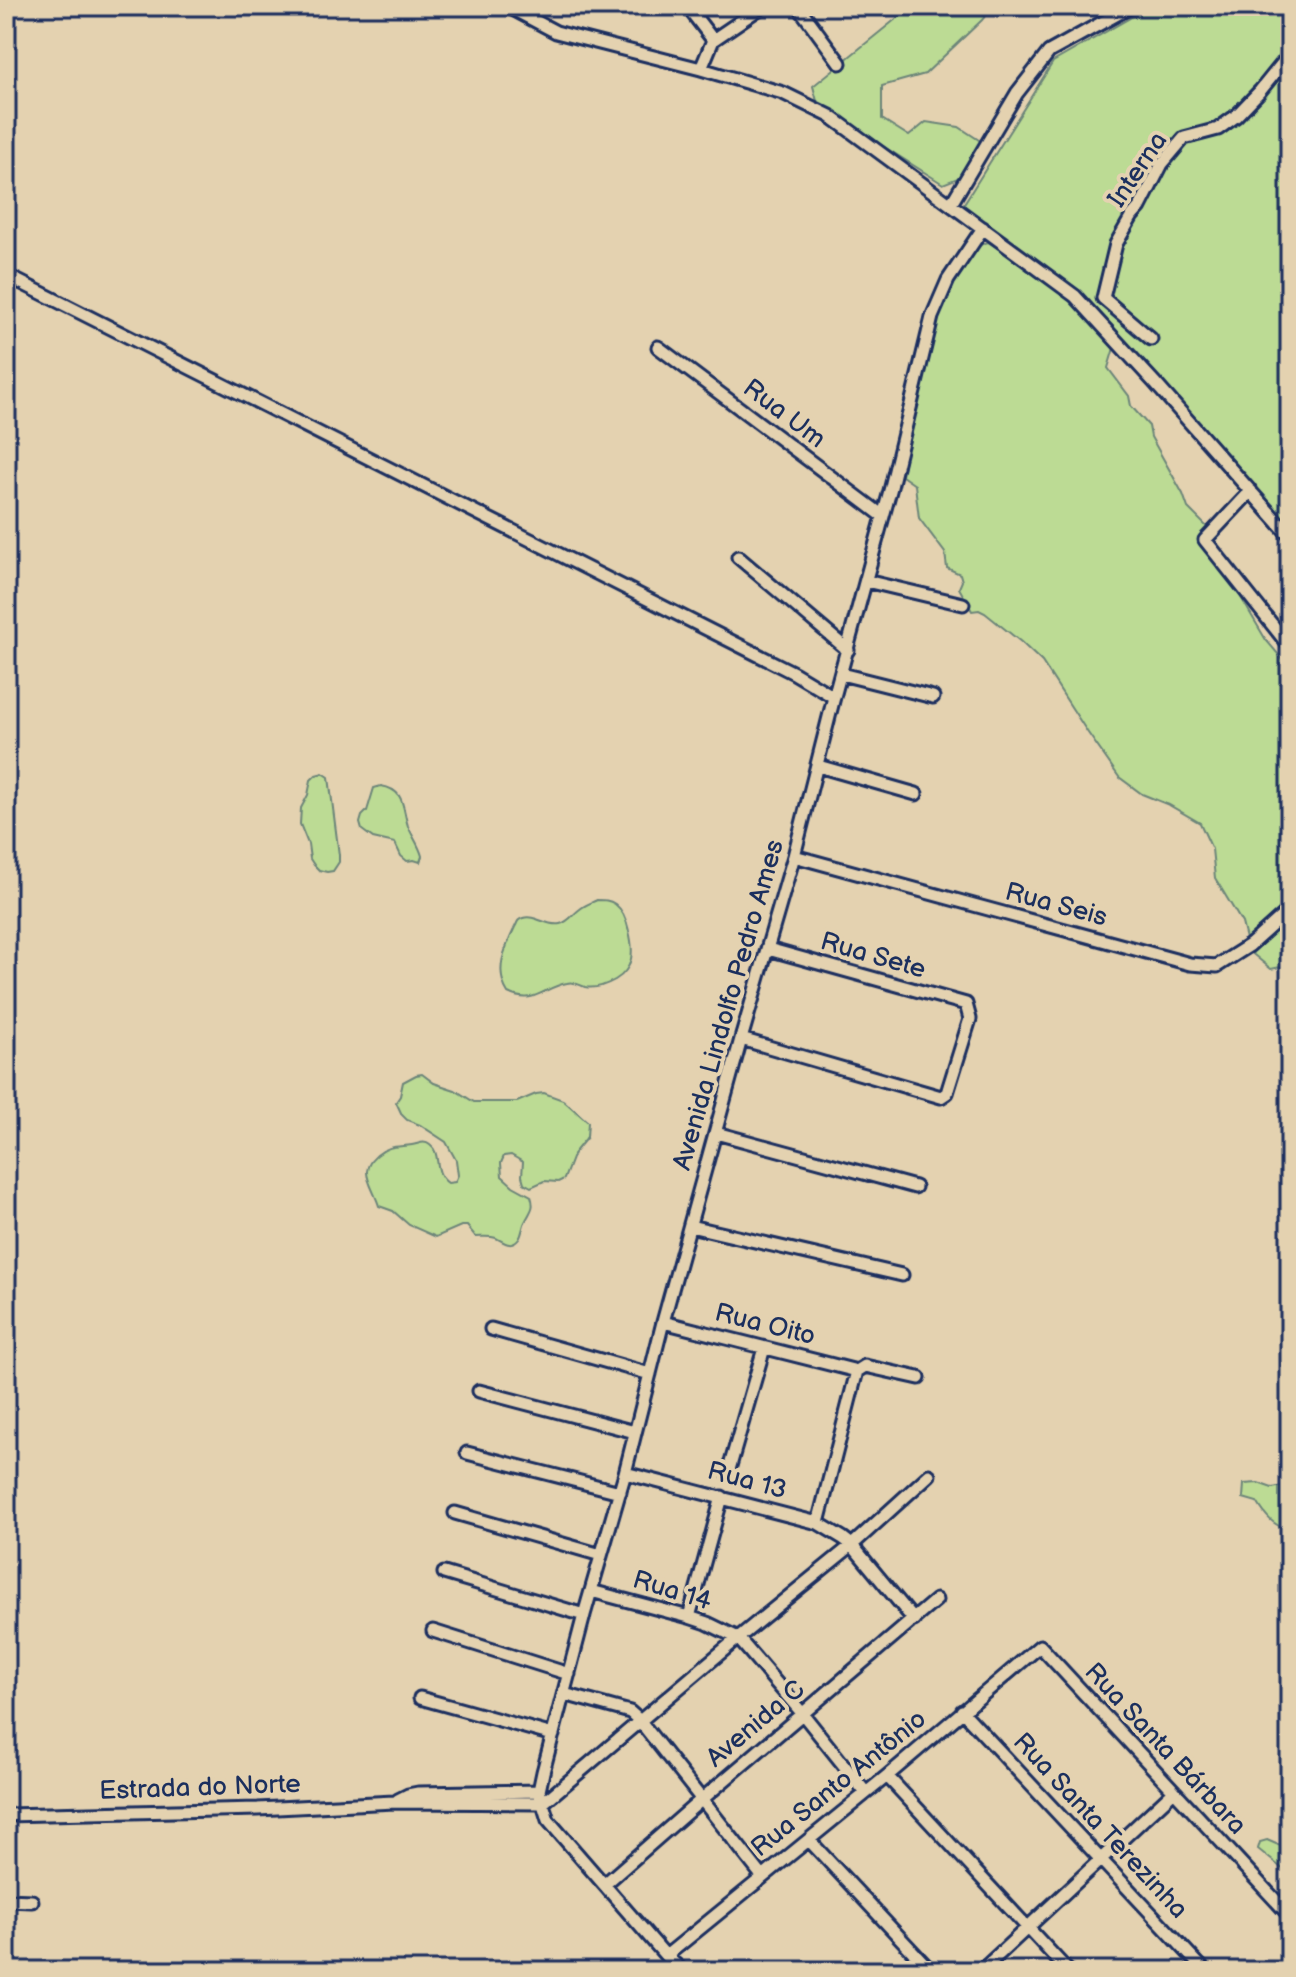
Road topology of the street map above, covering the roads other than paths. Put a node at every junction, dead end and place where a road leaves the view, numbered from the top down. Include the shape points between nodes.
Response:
1 (507, 6) edge
2 (687, 6) edge
3 (763, 6) edge
4 (798, 6) edge
5 (1132, 6) edge
6 (713, 40) junction
7 (1290, 54) edge
8 (840, 63) dead end
9 (701, 69) junction
10 (951, 204) junction
11 (983, 228) junction
12 (6, 275) edge
13 (1151, 339) dead end
14 (658, 347) dead end
15 (1251, 491) junction
16 (883, 516) junction
17 (1290, 536) edge
18 (738, 557) dead end
19 (866, 581) junction
20 (963, 604) dead end
21 (1290, 647) edge
22 (848, 650) junction
23 (841, 674) junction
24 (834, 697) junction
25 (933, 697) dead end
26 (818, 766) junction
27 (916, 794) dead end
28 (794, 856) junction
29 (1290, 909) edge
30 (768, 949) junction
31 (741, 1039) junction
32 (716, 1133) junction
33 (915, 1187) dead end
34 (690, 1226) junction
35 (902, 1275) dead end
36 (663, 1322) junction
37 (491, 1329) dead end
38 (764, 1348) junction
39 (857, 1371) junction
40 (650, 1374) junction
41 (919, 1378) dead end
42 (479, 1391) dead end
43 (635, 1432) junction
44 (467, 1453) dead end
45 (625, 1473) junction
46 (728, 1473) dead end
47 (929, 1475) dead end
48 (620, 1492) junction
49 (722, 1497) junction
50 (455, 1513) dead end
51 (818, 1523) junction
52 (852, 1545) junction
53 (601, 1555) junction
54 (444, 1573) dead end
55 (591, 1591) junction
56 (936, 1600) dead end
57 (584, 1615) junction
58 (689, 1617) junction
59 (914, 1620) junction
60 (433, 1631) dead end
61 (738, 1638) junction
62 (1040, 1646) joint
63 (569, 1674) junction
64 (564, 1694) junction
65 (420, 1698) dead end
66 (962, 1711) junction
67 (802, 1713) junction
68 (640, 1721) junction
69 (553, 1735) junction
70 (887, 1776) junction
71 (1174, 1791) junction
72 (866, 1793) junction
73 (541, 1797) junction
74 (701, 1800) junction
75 (6, 1815) edge
76 (809, 1840) junction
77 (1103, 1860) junction
78 (762, 1876) junction
79 (605, 1884) junction
80 (6, 1900) edge
81 (32, 1901) dead end
82 (1290, 1916) edge
83 (1029, 1928) junction
84 (666, 1956) junction
85 (1290, 1964) edge
86 (683, 1971) edge
87 (931, 1971) edge
88 (981, 1971) edge
89 (1068, 1971) edge
90 (1205, 1971) edge
91 (1281, 1971) edge

1 - 9 street via 556,32
2 - 6 street
3 - 6 street
4 - 8 street
5 - 10 street via 1049,52 1017,93
6 - 9 street
7 - 13 street, Interna via 1236,116 1218,129 1184,138 1162,164 1116,244 1103,298
9 - 10 street via 783,93 830,116
10 - 11 street
11 - 15 street via 1075,296
11 - 16 street, Avenida Lindolfo Pedro Ames via 948,280 932,317
12 - 24 street
14 - 16 street, Rua Um
15 - 17 street
15 - 21 street via 1205,540
16 - 19 street, Avenida Lindolfo Pedro Ames
18 - 22 street
19 - 20 street
19 - 22 street, Avenida Lindolfo Pedro Ames
22 - 23 street, Avenida Lindolfo Pedro Ames
23 - 24 street, Avenida Lindolfo Pedro Ames
23 - 25 street
24 - 26 street, Avenida Lindolfo Pedro Ames
26 - 27 street
26 - 28 street, Avenida Lindolfo Pedro Ames
28 - 29 street, Rua Seis via 1190,964 1217,966
28 - 30 street, Avenida Lindolfo Pedro Ames
30 - 31 street, Avenida Lindolfo Pedro Ames
30 - 31 street, Rua Sete via 966,1004 970,1019 947,1093 941,1097
31 - 32 street, Avenida Lindolfo Pedro Ames
32 - 33 street
32 - 34 street, Avenida Lindolfo Pedro Ames
34 - 35 street
34 - 36 street, Avenida Lindolfo Pedro Ames
36 - 38 street, Rua Oito
36 - 40 street, Avenida Lindolfo Pedro Ames
37 - 40 street
38 - 39 street, Rua Oito
38 - 46 street
39 - 41 street, Rua Oito via 865,1366
39 - 51 street
40 - 43 street, Avenida Lindolfo Pedro Ames
42 - 43 street
43 - 45 street, Avenida Lindolfo Pedro Ames
44 - 48 street
45 - 48 street, Avenida Lindolfo Pedro Ames
45 - 49 street, Rua 13
47 - 52 street
48 - 53 street, Avenida Lindolfo Pedro Ames
49 - 51 street, Rua 13
49 - 58 street
50 - 53 street
51 - 52 street, Rua 13
52 - 59 street, Rua 13
52 - 61 street
53 - 55 street, Avenida Lindolfo Pedro Ames
54 - 57 street
55 - 57 street, Avenida Lindolfo Pedro Ames
55 - 58 street, Rua 14
56 - 59 street, Avenida C
57 - 63 street, Avenida Lindolfo Pedro Ames
58 - 61 street, Rua 14
59 - 67 street, Avenida C
60 - 63 street
61 - 67 street
61 - 68 street
62 - 66 street, Rua Santo Antônio
62 - 71 street, Rua Santa Bárbara
63 - 64 street, Avenida Lindolfo Pedro Ames
64 - 68 street via 630,1712
64 - 69 street, Avenida Lindolfo Pedro Ames
65 - 69 street
66 - 70 street, Rua Santo Antônio
66 - 77 street, Rua Santa Terezinha
67 - 72 street
67 - 74 street, Avenida C
68 - 73 street
68 - 74 street
69 - 73 street, Avenida Lindolfo Pedro Ames
70 - 72 street, Rua Santo Antônio
70 - 83 street
71 - 77 street
71 - 82 street, Rua Santa Bárbara
72 - 76 street, Rua Santo Antônio
73 - 75 street, Estrada do Norte via 418,1793 394,1802
73 - 79 street via 548,1820
74 - 78 street
74 - 79 street, Avenida C
76 - 78 street, Rua Santo Antônio
76 - 87 street
77 - 83 street
77 - 90 street, Rua Santa Terezinha
78 - 84 street, Rua Santo Antônio
79 - 84 street
80 - 81 street
83 - 88 street
83 - 89 street
84 - 86 street
85 - 91 street

